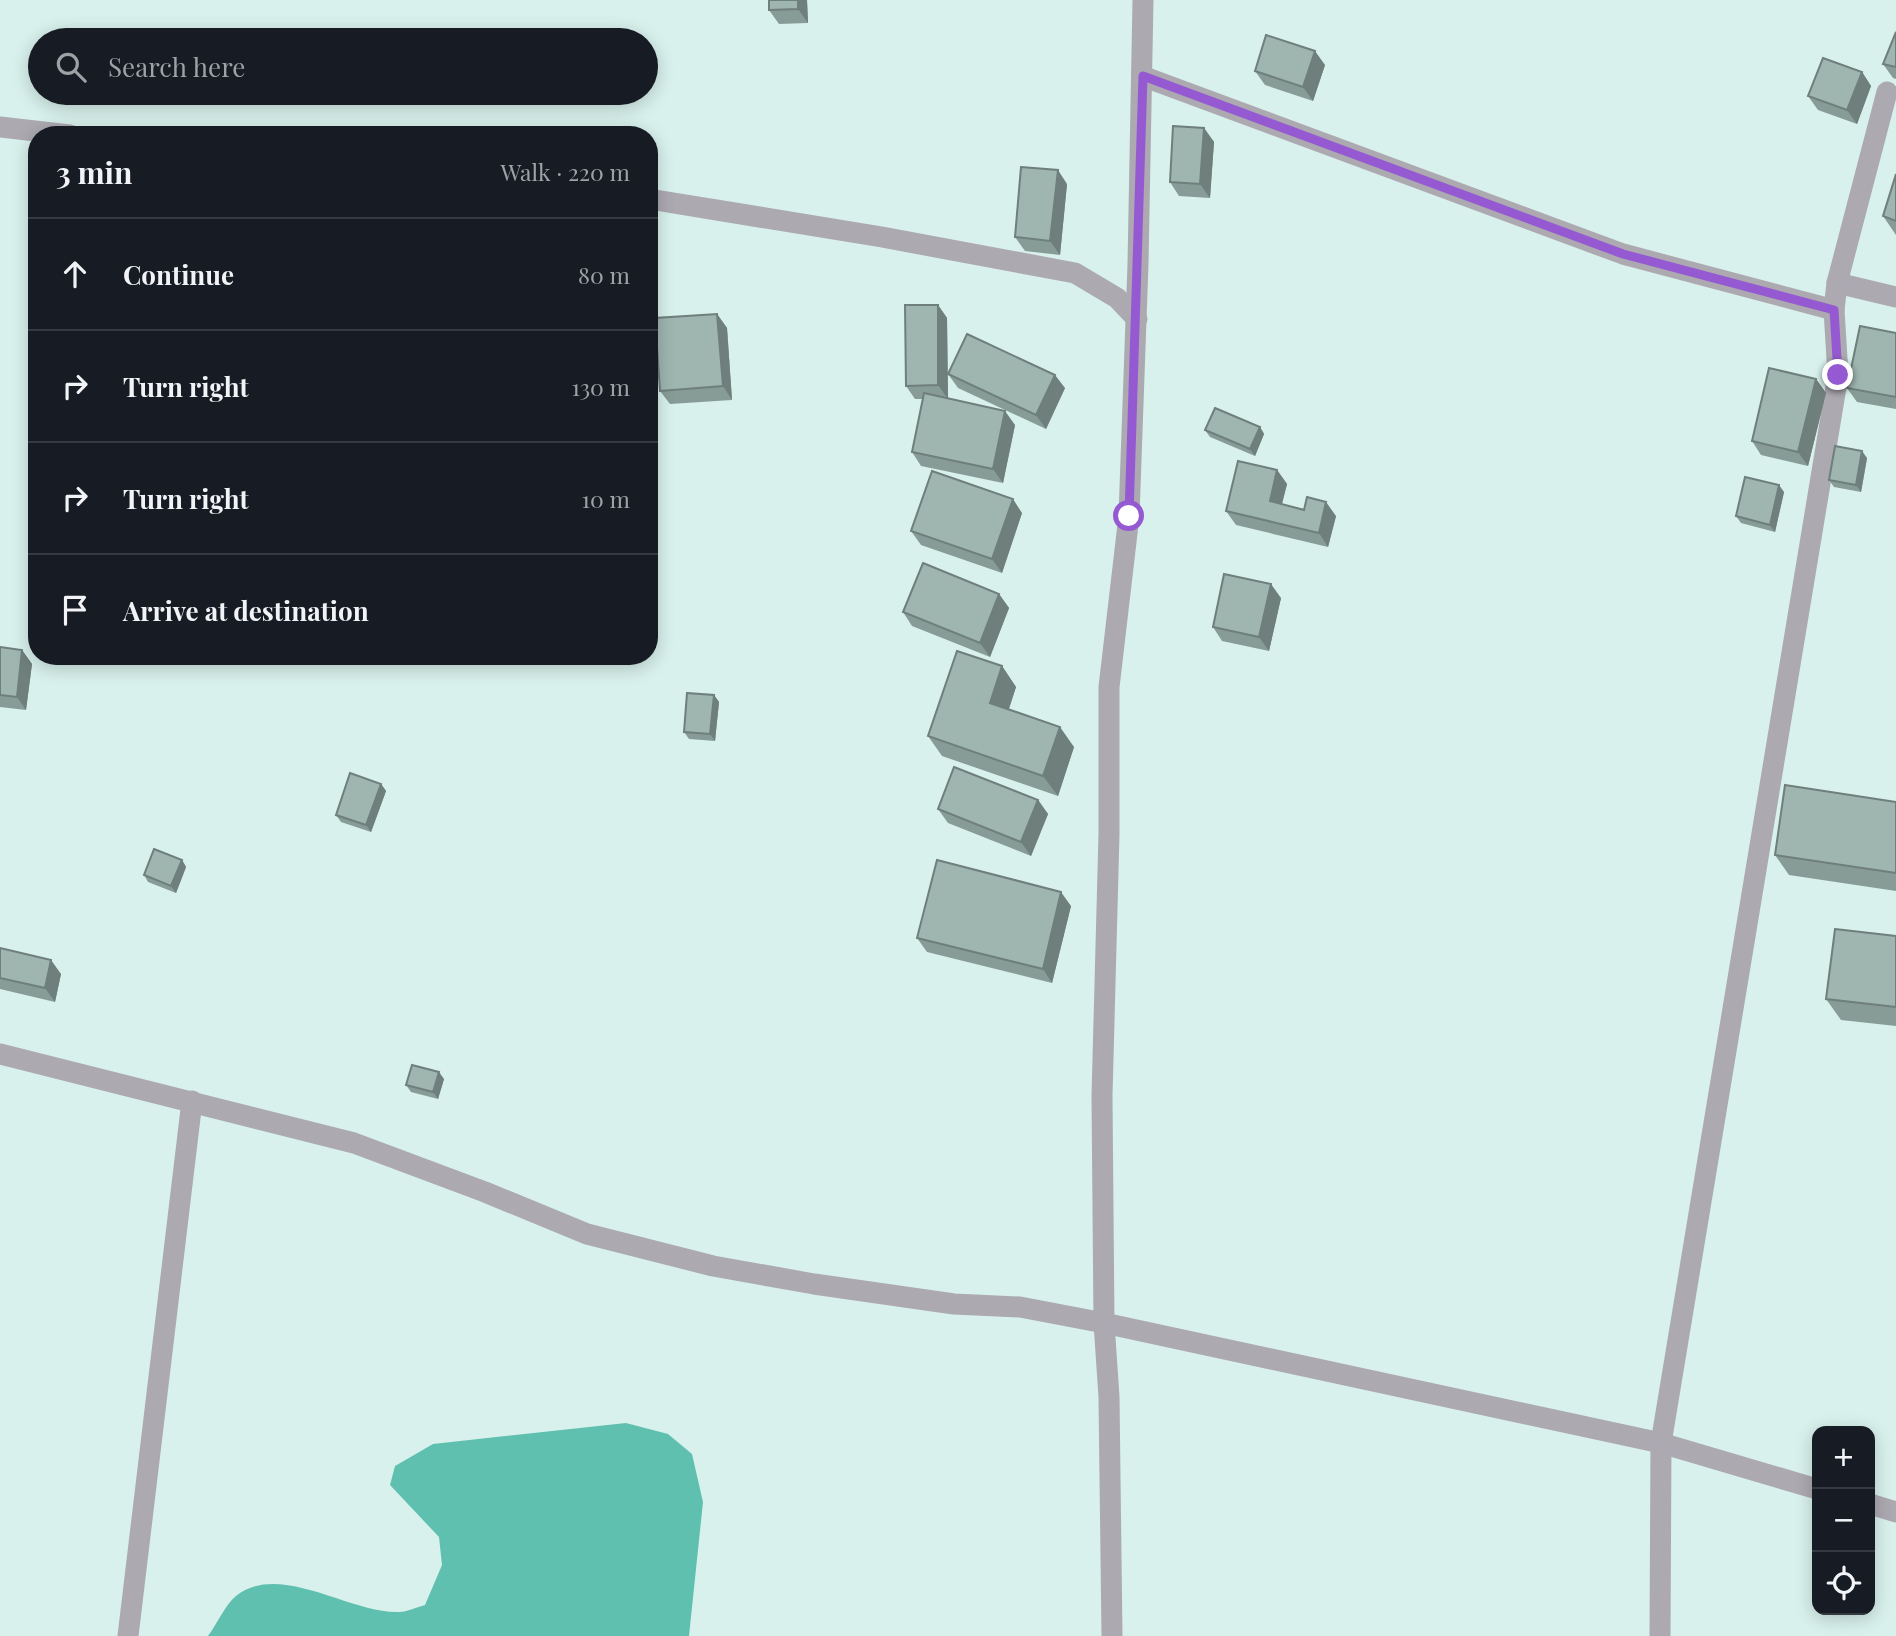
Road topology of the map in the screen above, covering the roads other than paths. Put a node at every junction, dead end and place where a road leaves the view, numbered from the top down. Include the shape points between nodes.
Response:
1 (1143, 0) edge
2 (1143, 76) junction
3 (1887, 92) dead end
4 (0, 127) edge
5 (28, 130) edge
6 (658, 201) edge
7 (1837, 282) junction
8 (1896, 297) edge
9 (1834, 310) junction
10 (1137, 319) junction
11 (0, 1054) edge
12 (192, 1101) junction
13 (1104, 1322) junction
14 (1661, 1443) junction
15 (1812, 1488) edge
16 (1875, 1506) edge
17 (1896, 1512) edge
18 (128, 1636) edge
19 (1112, 1636) edge
20 (1660, 1636) edge

1 - 2 street
2 - 9 street via 1623,254
2 - 10 street
3 - 7 street
4 - 5 street
6 - 10 street via 1075,273 1117,298
7 - 8 street
7 - 9 street
9 - 14 street via 1838,375
10 - 13 street via 1129,516 1109,687 1102,1097
11 - 12 street
12 - 13 street via 354,1143 587,1234 713,1266 840,1288 954,1304 1020,1307
12 - 18 street
13 - 14 street
13 - 19 street
14 - 15 street
14 - 20 street
16 - 17 street

